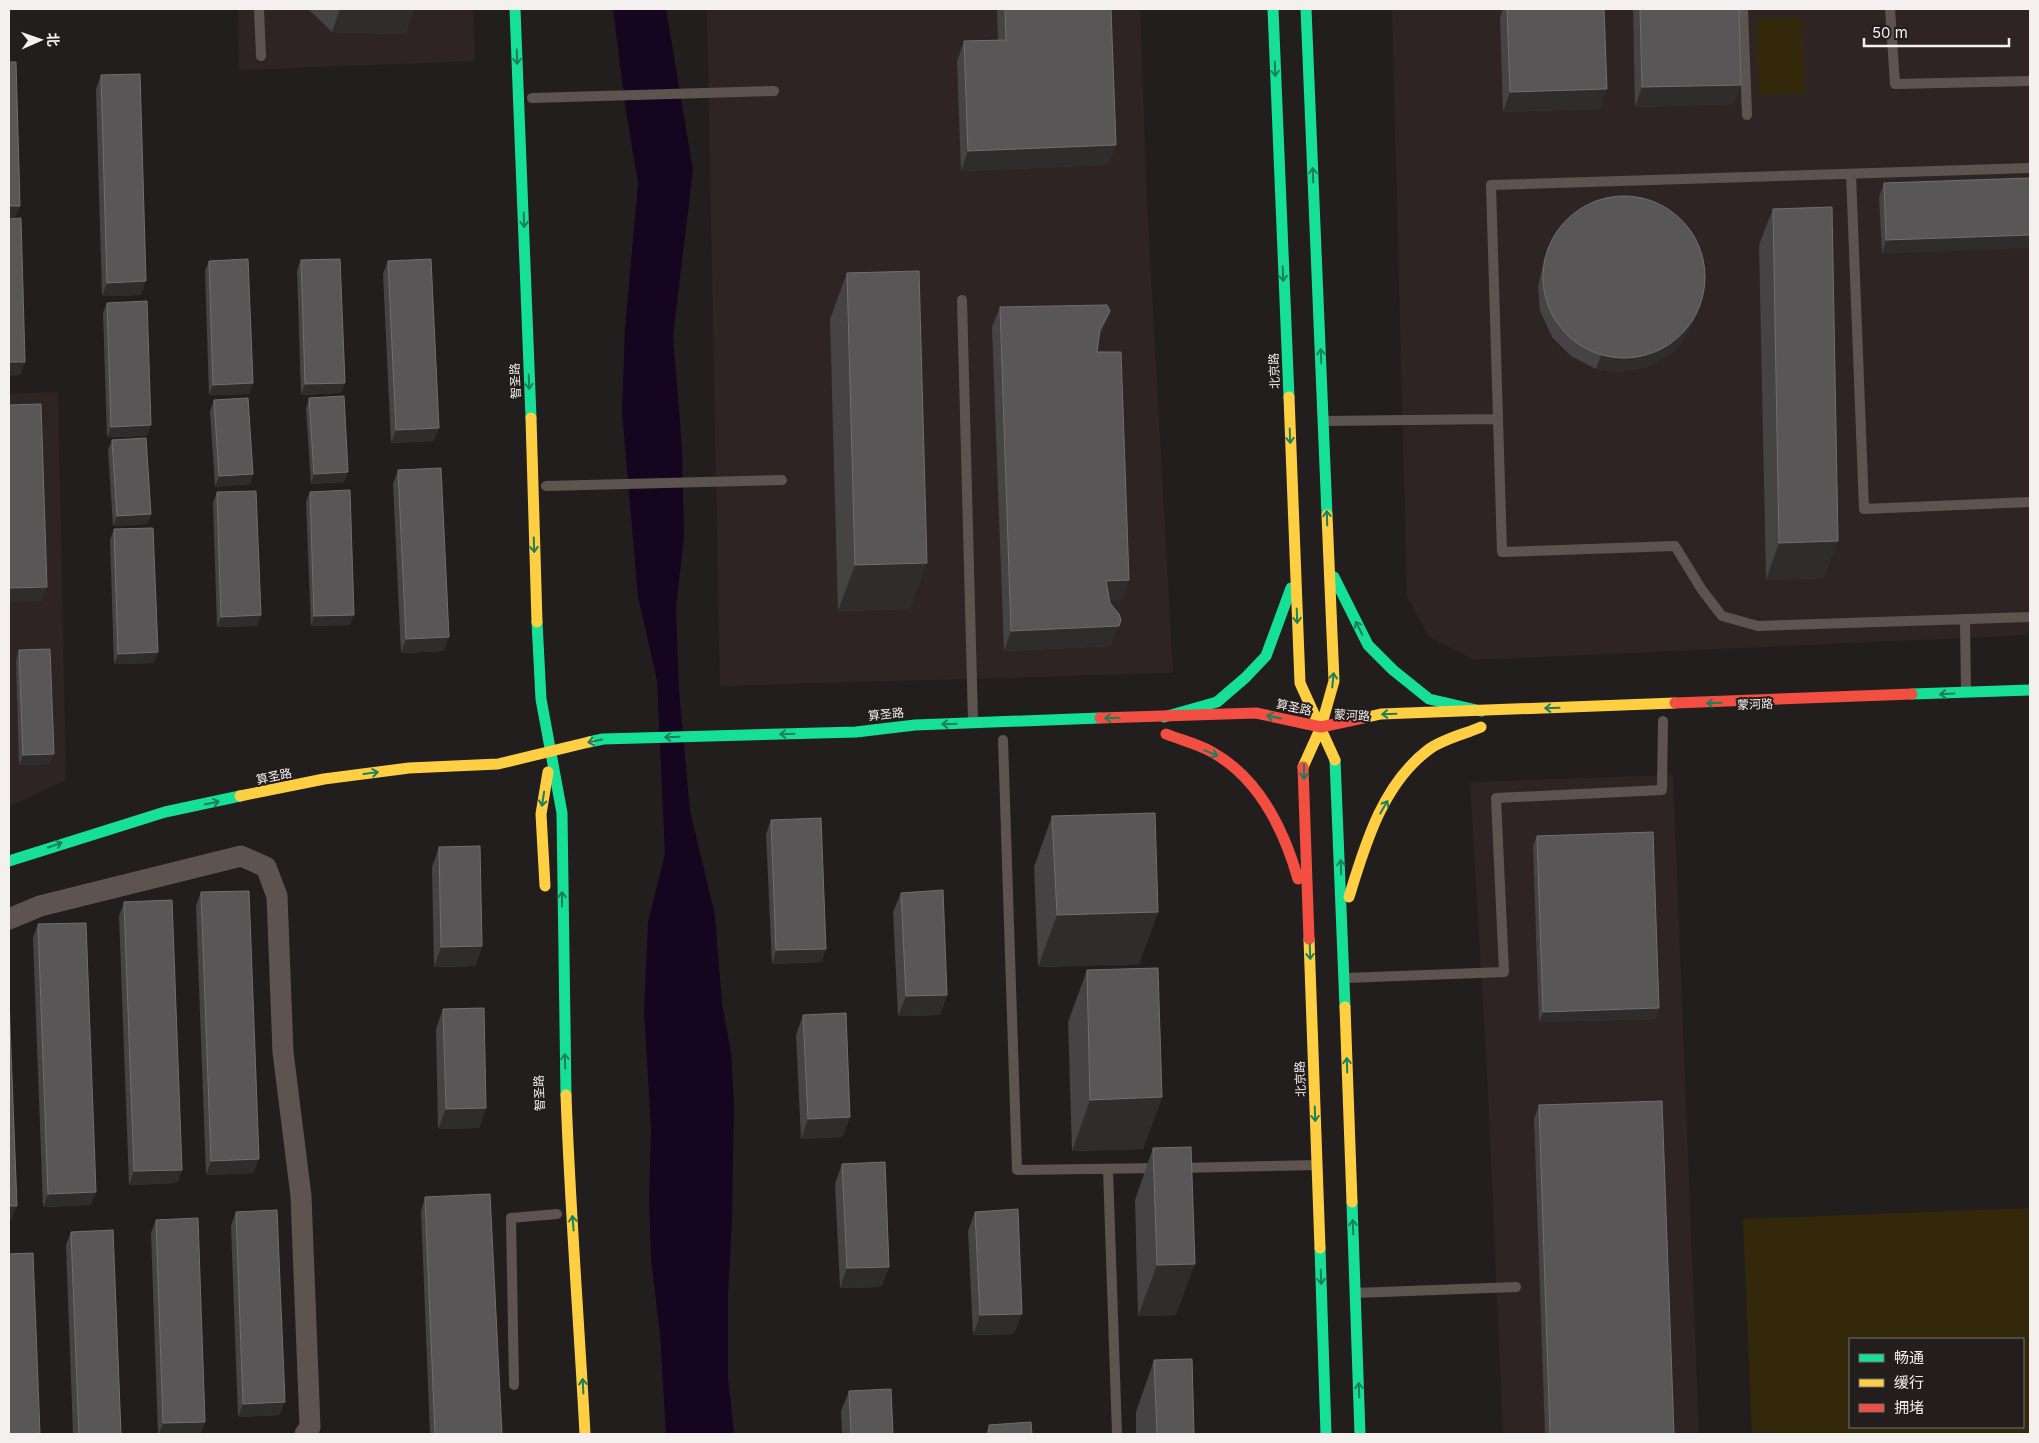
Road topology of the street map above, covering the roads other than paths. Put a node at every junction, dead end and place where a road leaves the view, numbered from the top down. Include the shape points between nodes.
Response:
1 (259, 9) edge
2 (515, 9) edge
3 (1306, 9) edge
4 (1313, 9) edge
5 (1743, 9) edge
6 (1890, 9) edge
7 (1272, 12) edge
8 (1308, 50) junction
9 (261, 56) dead end
10 (2030, 80) edge
11 (774, 91) dead end
12 (532, 98) dead end
13 (1747, 115) dead end
14 (2030, 168) edge
15 (1851, 174) junction
16 (962, 300) dead end
17 (1497, 419) junction
18 (1323, 421) junction
19 (782, 480) dead end
20 (546, 486) dead end
21 (2030, 502) edge
22 (1330, 569) junction
23 (1296, 575) junction
24 (2030, 617) edge
25 (1965, 619) junction
26 (550, 645) dead end
27 (551, 664) dead end
28 (2030, 690) edge
29 (1966, 693) junction
30 (553, 699) dead end
31 (1481, 711) junction
32 (1164, 716) junction
33 (1664, 721) dead end
34 (973, 723) junction
35 (1322, 728) junction
36 (1442, 729) dead end
37 (1274, 730) dead end
38 (1365, 730) dead end
39 (1196, 733) dead end
40 (1166, 734) junction
41 (1152, 735) dead end
42 (1003, 740) dead end
43 (515, 747) dead end
44 (551, 751) junction
45 (586, 755) dead end
46 (9, 861) edge
47 (546, 902) dead end
48 (1342, 918) junction
49 (9, 919) edge
50 (1309, 923) junction
51 (1344, 978) junction
52 (1317, 1165) junction
53 (1108, 1169) junction
54 (557, 1214) dead end
55 (1516, 1287) dead end
56 (1355, 1293) junction
57 (514, 1385) dead end
58 (306, 1434) edge
59 (585, 1434) edge
60 (1117, 1434) edge
61 (1326, 1434) edge
62 (1360, 1434) edge

1 - 9 lane
2 -> 44 main road, 智圣路 via 538,665 540,699
3 - 8 main road, 北京路
4 - 8 main road
5 - 13 lane
6 - 10 lane via 1895,84
7 -> 23 main road, 北京路
18 -> 8 main road, 北京路
11 - 12 lane
14 - 15 lane
15 - 17 lane via 1491,184
15 - 21 lane via 1864,509
16 - 34 lane
17 - 18 lane
17 - 25 lane via 1502,552 1675,546 1722,616 1758,626
22 -> 18 main road, 北京路
19 - 20 lane
31 -> 22 main road via 1429,699 1393,670 1368,646
35 -> 22 main road, 北京路 via 1334,681
23 - 32 main road via 1261,662 1217,702
23 -> 35 main road, 北京路 via 1300,682
24 - 25 lane
25 - 29 lane
26 - 27 main road
28 - 29 main road, 蒙河路
29 -> 31 main road, 蒙河路
30 - 44 main road, 智圣路
31 -> 35 main road, 蒙河路 via 1381,714
32 -> 34 main road, 算圣路
35 -> 32 main road, 算圣路 via 1256,713
33 - 51 lane via 1662,790 1496,798 1504,972
34 -> 44 main road, 算圣路 via 856,732 603,739
35 - 37 main road, 算圣路
35 - 38 main road, 蒙河路
48 -> 35 main road, 北京路 via 1337,764
35 -> 50 main road, 北京路 via 1303,764
48 -> 36 main road via 1368,835 1402,775 1429,749 1486,727
39 - 40 main road
40 - 41 main road
40 -> 50 main road via 1219,756 1273,813 1291,851
42 - 53 lane via 1017,1170
43 - 44 main road, 算圣路
44 - 45 main road, 算圣路
46 -> 44 main road, 算圣路 via 165,812 324,779 409,768 498,764
44 -> 47 main road, 智圣路 via 541,814
59 -> 44 main road, 智圣路 via 569,1177 562,969 562,813
48 - 51 main road, 北京路
49 - 58 street via 40,906 241,856 266,867 276,896 283,1052 301,1196 310,1427
50 -> 52 main road, 北京路
56 -> 51 main road, 北京路
52 - 53 lane
52 -> 61 main road, 北京路
53 - 60 lane
54 - 57 lane via 510,1218
55 - 56 lane
62 -> 56 main road, 北京路

